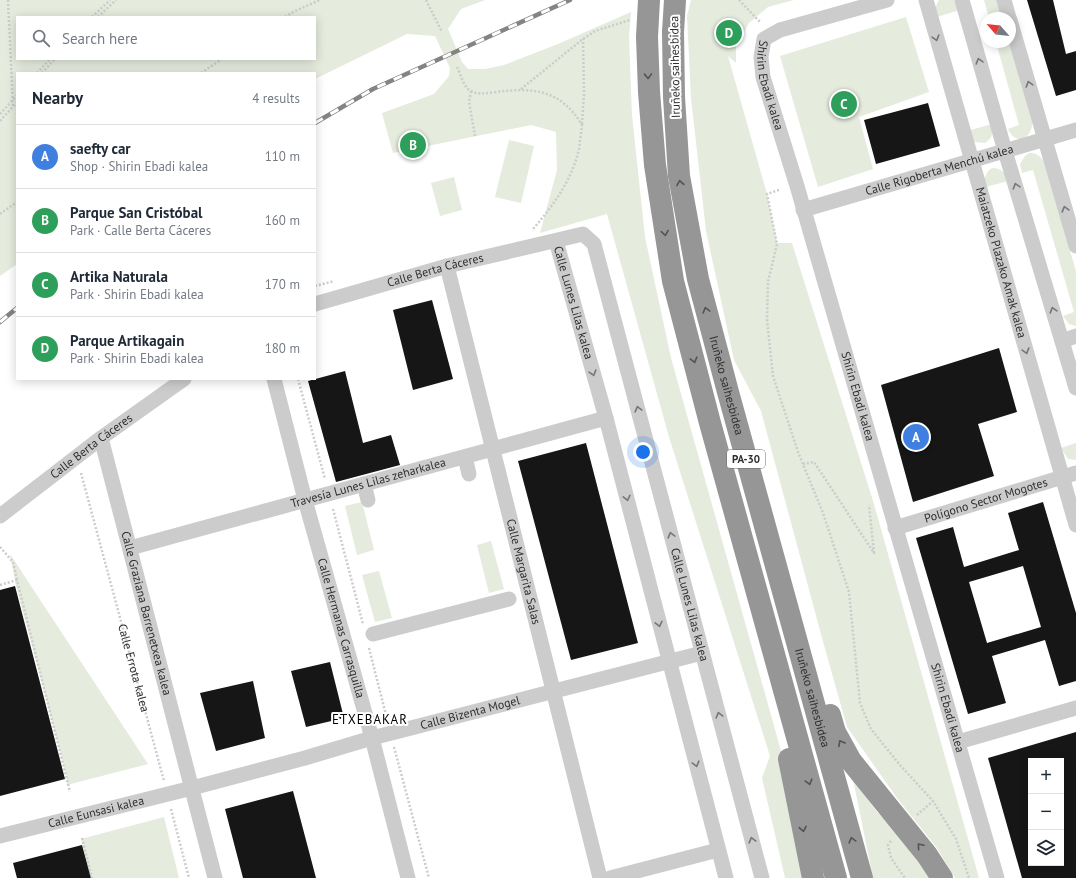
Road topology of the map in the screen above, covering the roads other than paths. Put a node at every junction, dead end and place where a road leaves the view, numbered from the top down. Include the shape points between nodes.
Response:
1 (649, 0) edge
2 (676, 0) edge
3 (887, 0) edge
4 (926, 0) edge
5 (962, 0) edge
6 (1004, 0) edge
7 (1008, 12) edge
8 (1016, 39) edge
9 (1076, 130) edge
10 (1046, 139) junction
11 (1005, 151) junction
12 (971, 161) junction
13 (803, 210) junction
14 (556, 241) junction
15 (1076, 246) edge
16 (447, 266) junction
17 (316, 304) edge
18 (1069, 338) edge
19 (183, 380) edge
20 (274, 380) edge
21 (1076, 388) edge
22 (728, 392) junction
23 (606, 418) junction
24 (710, 423) junction
25 (101, 438) junction
26 (492, 449) junction
27 (464, 457) junction
28 (469, 474) dead end
29 (1069, 476) edge
30 (364, 484) junction
31 (305, 500) junction
32 (368, 500) dead end
33 (0, 516) edge
34 (1076, 525) edge
35 (896, 528) junction
36 (130, 548) junction
37 (509, 599) dead end
38 (373, 634) dead end
39 (702, 653) junction
40 (669, 662) junction
41 (553, 692) junction
42 (1076, 708) edge
43 (372, 738) junction
44 (958, 742) junction
45 (192, 788) junction
46 (0, 836) edge
47 (718, 850) junction
48 (215, 878) edge
49 (408, 878) edge
50 (600, 878) edge
51 (610, 878) edge
52 (726, 878) edge
53 (762, 878) edge
54 (813, 878) edge
55 (836, 878) edge
56 (862, 878) edge
57 (942, 878) edge
58 (997, 878) edge

1 -> 24 highway, Iruñeko saihesbidea / PA-30, bridge via 647,37 655,165 673,281
22 -> 2 highway, Iruñeko saihesbidea / PA-30, bridge via 698,279 679,176 674,97
3 - 13 street, Shirin Ebadi kalea via 780,30 764,39 761,57 763,77
4 -> 12 street, Maiatzeko Plazako Amak kalea
11 -> 5 street
6 - 7 street
10 -> 8 street
9 - 10 street, Calle Rigoberta Menchú kalea
10 - 11 street, Calle Rigoberta Menchú kalea
15 -> 10 street
11 - 12 street, Calle Rigoberta Menchú kalea
18 -> 11 street
12 - 13 street, Calle Rigoberta Menchú kalea
12 -> 29 street, Maiatzeko Plazako Amak kalea
13 - 35 street, Shirin Ebadi kalea
14 - 16 street, Calle Berta Cáceres
14 -> 23 street, Calle Lunes Lilas kalea
39 -> 14 street, Calle Lunes Lilas kalea via 594,244 583,234
16 - 17 street, Calle Berta Cáceres
16 - 26 street, Calle Margarita Salas
18 - 21 street
19 - 25 street, Calle Berta Cáceres
20 - 31 street, Calle Hermanas Carrasquilla
56 -> 22 highway, Iruñeko saihesbidea / PA-30
57 -> 22 highway via 927,855 851,761 835,732 758,455
23 - 26 street, Travesía Lunes Lilas zeharkalea
23 -> 40 street, Calle Lunes Lilas kalea
24 -> 54 highway via 724,515 785,740
24 -> 55 highway, Iruñeko saihesbidea / PA-30
25 - 33 street, Calle Berta Cáceres
25 - 36 street, Calle Graziana Barrenetxea kalea
26 - 27 street, Travesía Lunes Lilas zeharkalea
26 - 41 street, Calle Margarita Salas
27 - 28 street
27 - 30 street, Travesía Lunes Lilas zeharkalea
29 - 34 street, Maiatzeko Plazako Amak kalea
29 - 35 street, Polígono Sector Mogotes
30 - 31 street, Travesía Lunes Lilas zeharkalea
30 - 32 street
31 - 36 street, Travesía Lunes Lilas zeharkalea
31 - 43 street, Calle Hermanas Carrasquilla
35 - 44 street, Shirin Ebadi kalea
36 - 45 street, Calle Graziana Barrenetxea kalea
37 - 38 street via 442,611
39 - 40 street, Calle Bizenta Mogel
53 -> 39 street, Calle Lunes Lilas kalea
40 - 41 street, Calle Bizenta Mogel
40 -> 47 street, Calle Lunes Lilas kalea
41 - 43 street, Calle Bizenta Mogel
41 - 50 street, Calle Margarita Salas
42 - 44 street
43 - 45 street, Calle Bizenta Mogel
43 - 49 street, Calle Hermanas Carrasquilla
44 - 58 street, Shirin Ebadi kalea
45 - 46 street, Calle Eunsasi kalea
45 - 48 street
47 - 51 street
47 - 52 street, Calle Lunes Lilas kalea

